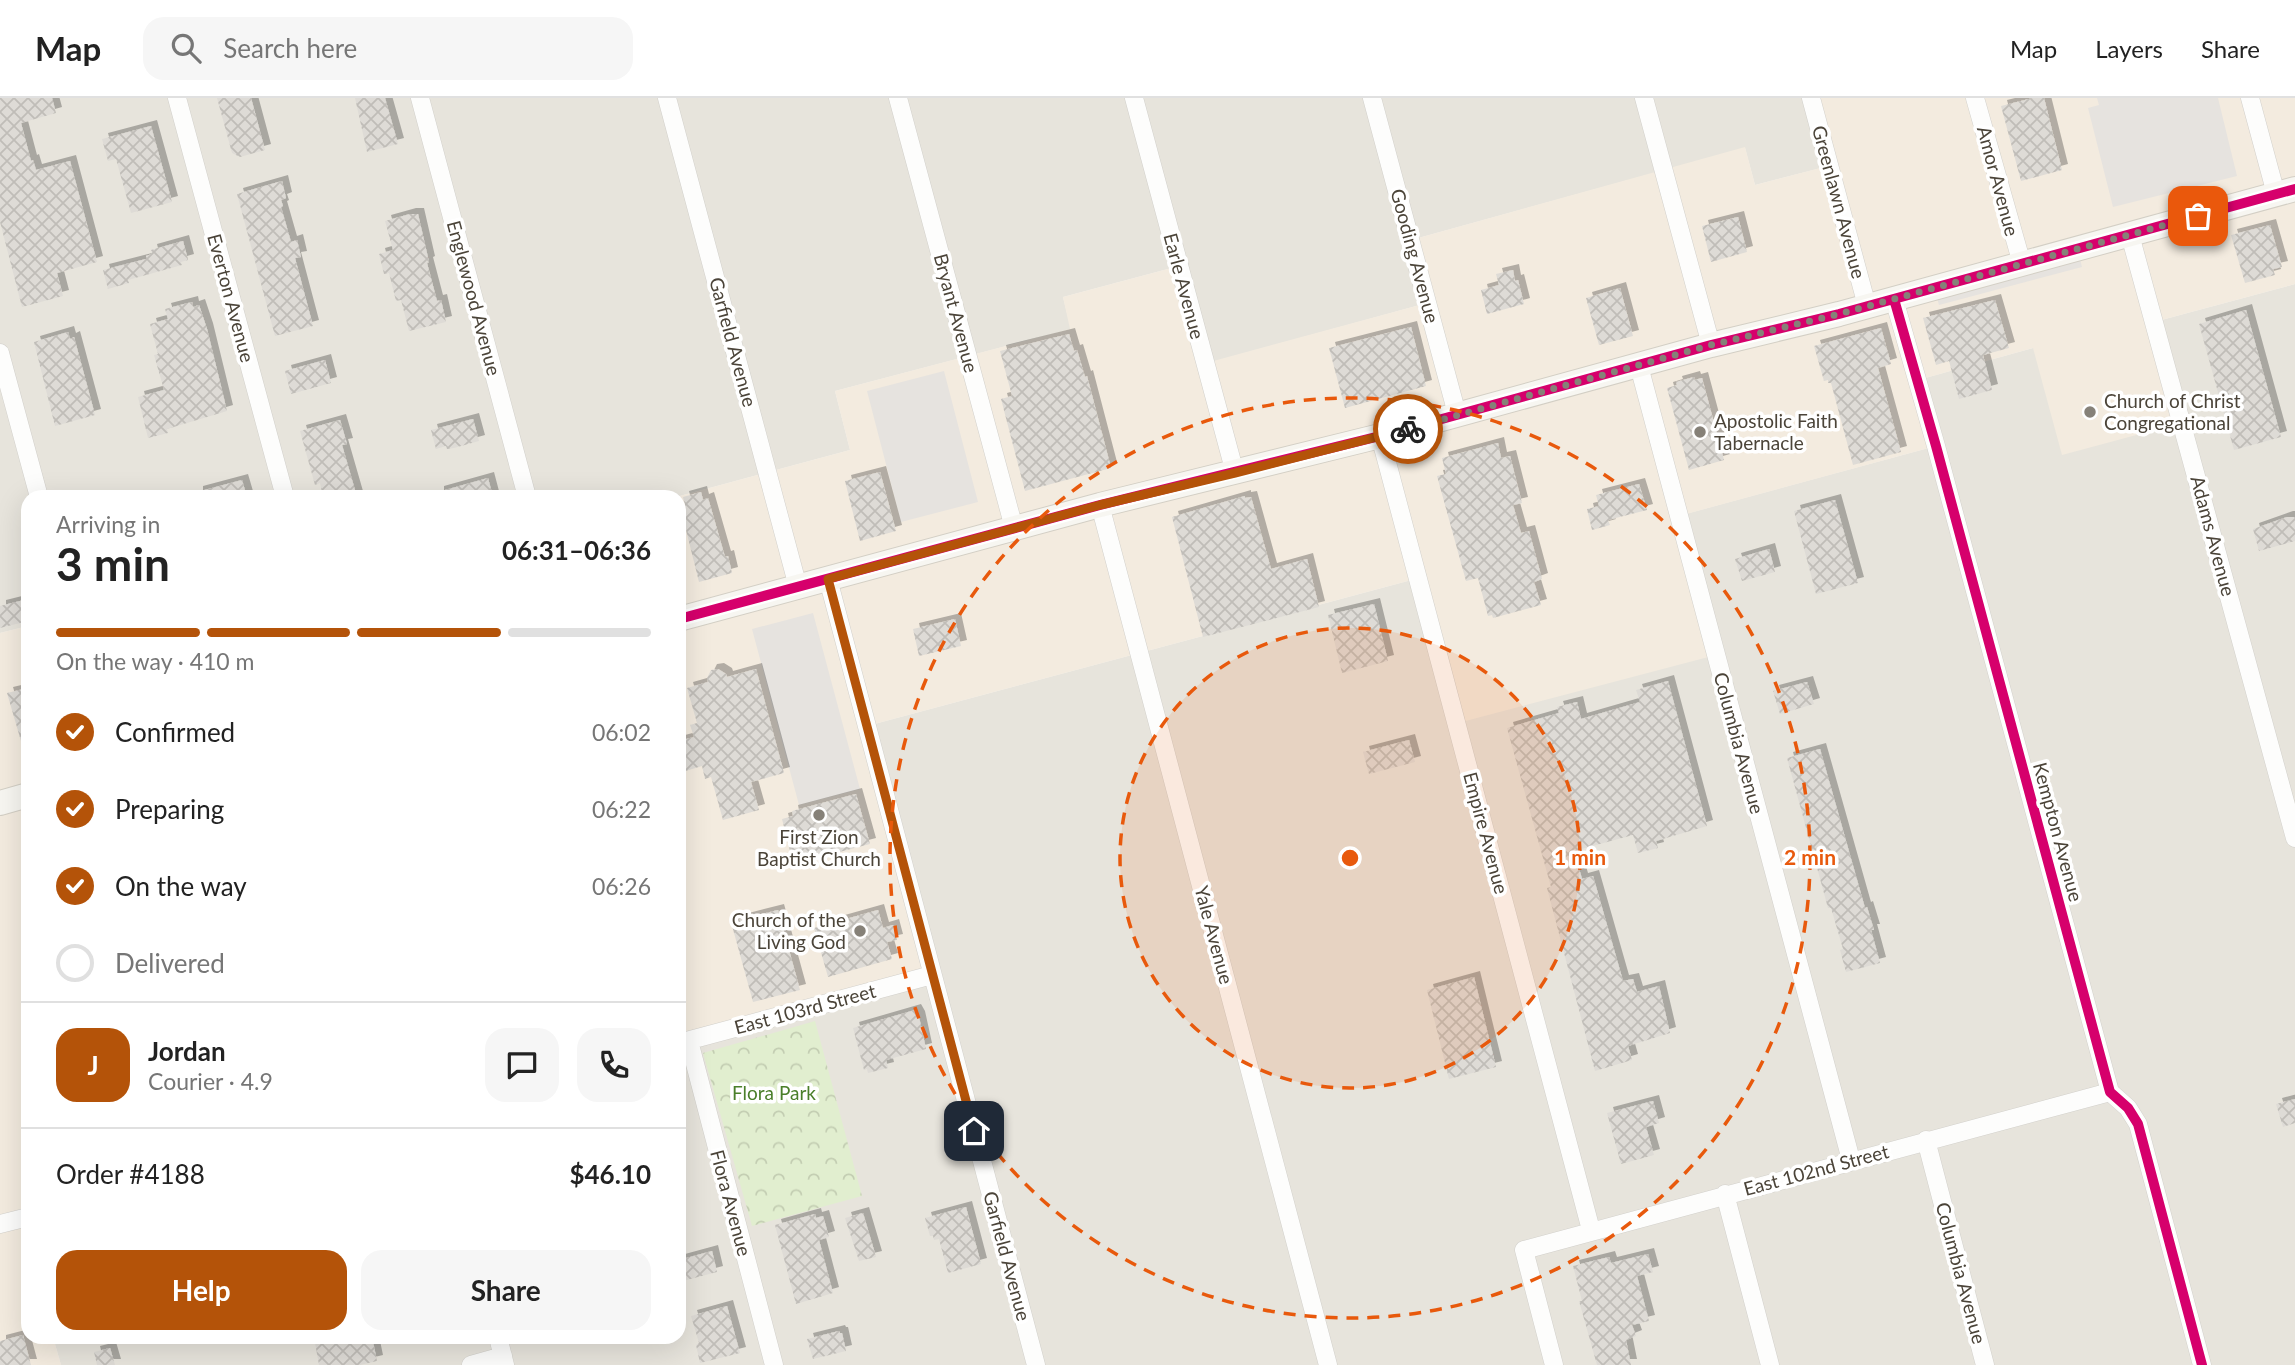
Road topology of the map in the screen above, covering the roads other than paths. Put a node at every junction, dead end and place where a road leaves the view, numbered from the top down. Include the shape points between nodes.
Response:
1 (177, 98) edge
2 (420, 98) edge
3 (667, 98) edge
4 (898, 98) edge
5 (1134, 98) edge
6 (1373, 98) edge
7 (1644, 98) edge
8 (1811, 98) edge
9 (1975, 98) edge
10 (2250, 98) edge
11 (2285, 191) edge
12 (2130, 235) junction
13 (2022, 264) junction
14 (1895, 299) junction
15 (1867, 306) junction
16 (1711, 345) junction
17 (0, 353) edge
18 (1639, 366) junction
19 (1457, 414) junction
20 (1380, 436) junction
21 (1235, 473) junction
22 (36, 490) edge
23 (283, 490) edge
24 (525, 490) edge
25 (1100, 505) junction
26 (1014, 528) junction
27 (828, 579) junction
28 (798, 587) junction
29 (686, 618) edge
30 (21, 797) edge
31 (0, 803) edge
32 (2295, 838) edge
33 (932, 975) junction
34 (686, 1041) edge
35 (686, 1049) edge
36 (2110, 1092) junction
37 (1926, 1140) junction
38 (1851, 1160) junction
39 (1725, 1194) junction
40 (21, 1219) edge
41 (0, 1224) edge
42 (1591, 1230) junction
43 (500, 1344) edge
44 (504, 1361) edge
45 (471, 1365) edge
46 (774, 1365) edge
47 (1036, 1365) edge
48 (1328, 1365) edge
49 (1554, 1365) edge
50 (1770, 1365) edge
51 (1985, 1365) edge
52 (2202, 1365) edge

1 - 23 street, Everton Avenue
2 - 24 street, Englewood Avenue
3 - 28 street, Garfield Avenue
4 - 26 street, Bryant Avenue
5 - 21 street, Earle Avenue
6 - 19 street, Gooding Avenue
7 - 16 street
8 - 15 street, Greenlawn Avenue
9 - 13 street, Amor Avenue
10 - 11 street
11 - 12 main road
12 - 13 main road
12 - 32 street, Adams Avenue
13 - 14 main road
14 - 15 main road
14 - 36 street, Kempton Avenue
15 - 16 main road
16 - 18 main road
17 - 22 street
18 - 19 main road
18 - 38 street, Columbia Avenue
19 - 20 main road
20 - 21 main road
20 - 42 street, Empire Avenue
21 - 25 main road
25 - 26 main road
25 - 48 street, Yale Avenue
26 - 27 main road
27 - 28 main road
27 - 33 street, Garfield Avenue
28 - 29 main road
30 - 31 main road
33 - 34 street, East 103rd Street
33 - 47 street, Garfield Avenue
35 - 46 street, Flora Avenue
36 - 37 street, East 102nd Street
36 - 52 street, Kempton Avenue via 2138,1124
37 - 38 street, East 102nd Street
37 - 51 street, Columbia Avenue
38 - 39 street, East 102nd Street
39 - 42 street, East 102nd Street
39 - 50 street
40 - 41 street
42 - 49 street, East 102nd Street via 1524,1250
43 - 44 street
44 - 45 street

